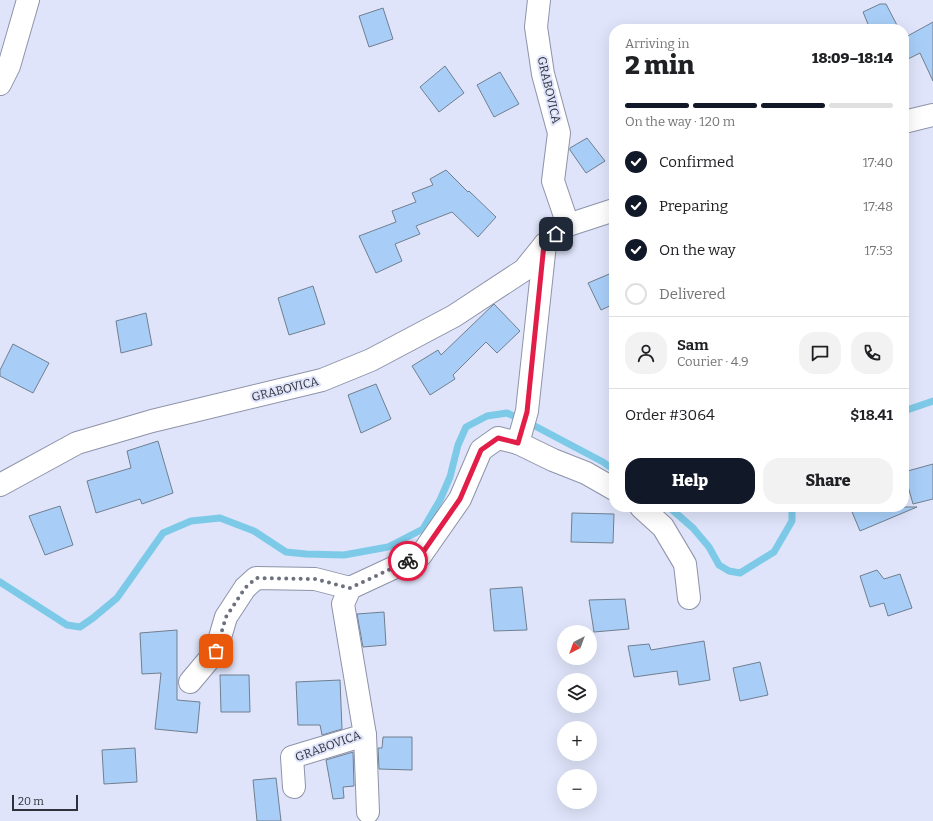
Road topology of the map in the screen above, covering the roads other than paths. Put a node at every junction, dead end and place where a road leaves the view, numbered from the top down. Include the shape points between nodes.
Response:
1 (28, 0) edge
2 (539, 0) edge
3 (0, 84) edge
4 (933, 115) edge
5 (909, 121) edge
6 (609, 212) edge
7 (568, 225) junction
8 (544, 244) junction
9 (522, 428) junction
10 (0, 486) edge
11 (609, 486) edge
12 (646, 512) edge
13 (350, 588) junction
14 (689, 598) dead end
15 (190, 682) dead end
16 (365, 735) junction
17 (294, 787) dead end
18 (368, 812) dead end

1 - 3 street via 9,66
2 - 7 street, GRABOVICA via 536,27 542,66 559,133 553,181
4 - 5 street
6 - 7 street, GRABOVICA
7 - 8 street, GRABOVICA
8 - 9 street
8 - 10 street, GRABOVICA via 524,270 454,316 371,360 322,380 152,421 77,443
9 - 11 street via 553,460 586,473
9 - 13 street via 498,438 481,450 460,499 421,555
12 - 14 street via 663,527 685,564
13 - 15 street via 315,579 256,578 245,588 226,617 216,651
13 - 16 street, GRABOVICA via 343,604
16 - 17 street, GRABOVICA via 292,757
16 - 18 street

